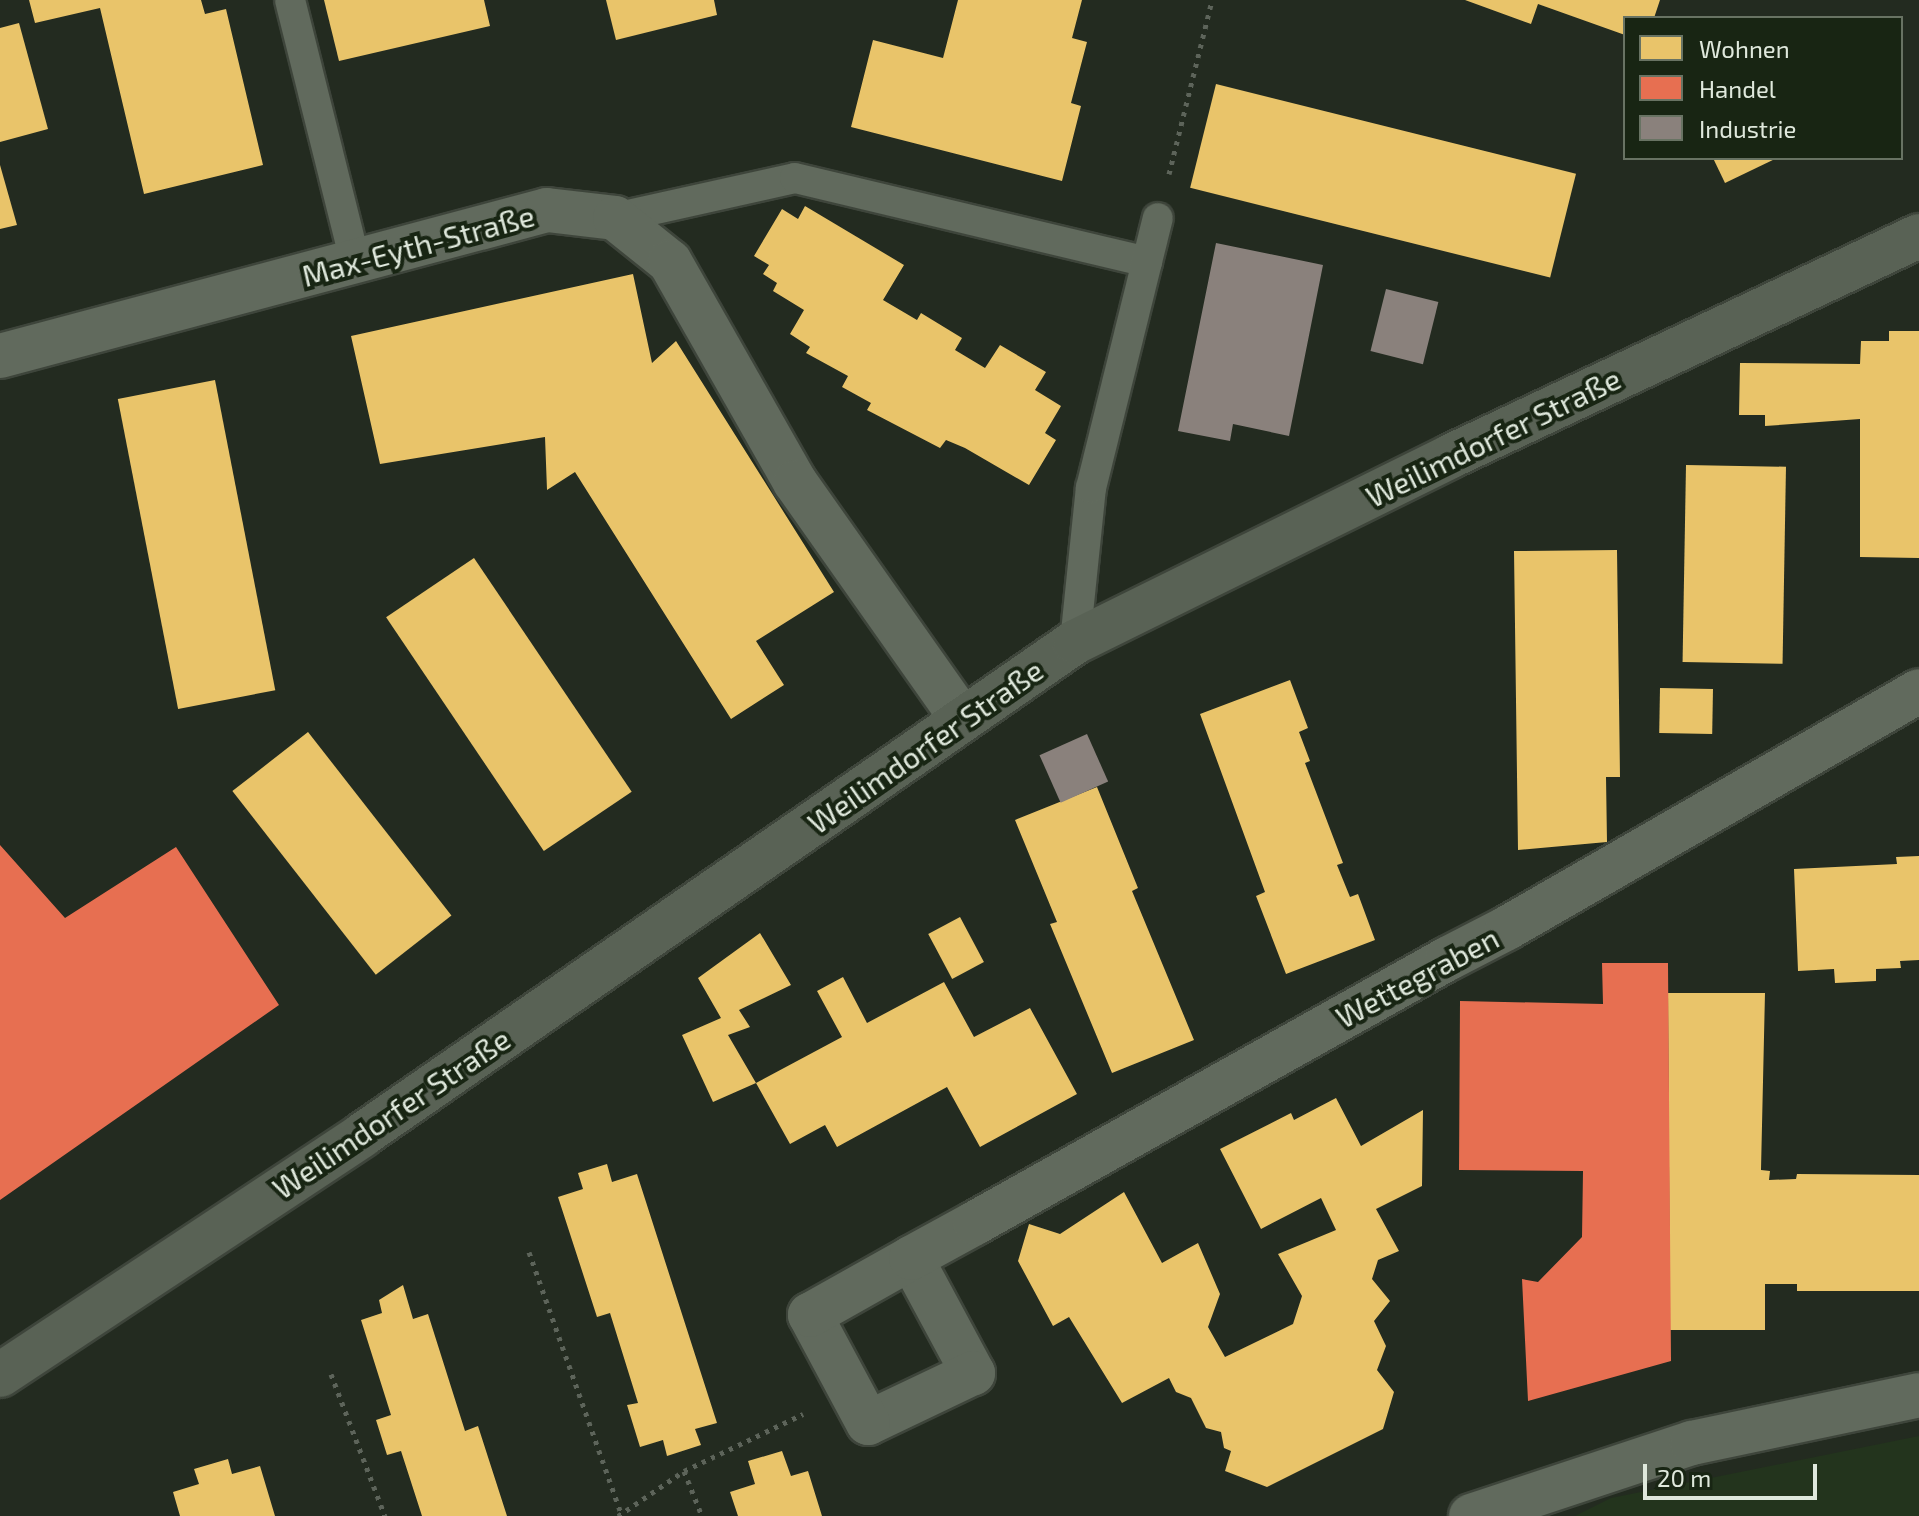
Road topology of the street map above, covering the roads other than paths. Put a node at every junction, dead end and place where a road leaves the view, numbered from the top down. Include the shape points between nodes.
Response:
1 (290, 0) edge
2 (615, 218) junction
3 (1158, 218) road end
4 (1919, 236) edge
5 (355, 261) junction
6 (1147, 262) junction
7 (0, 356) edge
8 (1075, 642) junction
9 (1919, 691) edge
10 (962, 719) junction
11 (911, 1258) junction
12 (0, 1375) edge
13 (1919, 1395) edge
14 (1480, 1514) edge

1 - 5 lane
2 - 5 street, Max-Eyth-Straße via 547,210
2 - 6 lane via 795,178
2 - 10 street via 670,262 795,482
3 - 6 lane
4 - 8 main road, Weilimdorfer Straße via 1451,456
5 - 7 street, Max-Eyth-Straße
6 - 8 lane via 1091,488
8 - 10 main road, Weilimdorfer Straße
9 - 11 street, Wettegraben via 1507,928
10 - 12 main road, Weilimdorfer Straße via 362,1135
11 - 11 street, Wettegraben via 810,1315 868,1423 973,1373
13 - 14 street via 1692,1443

